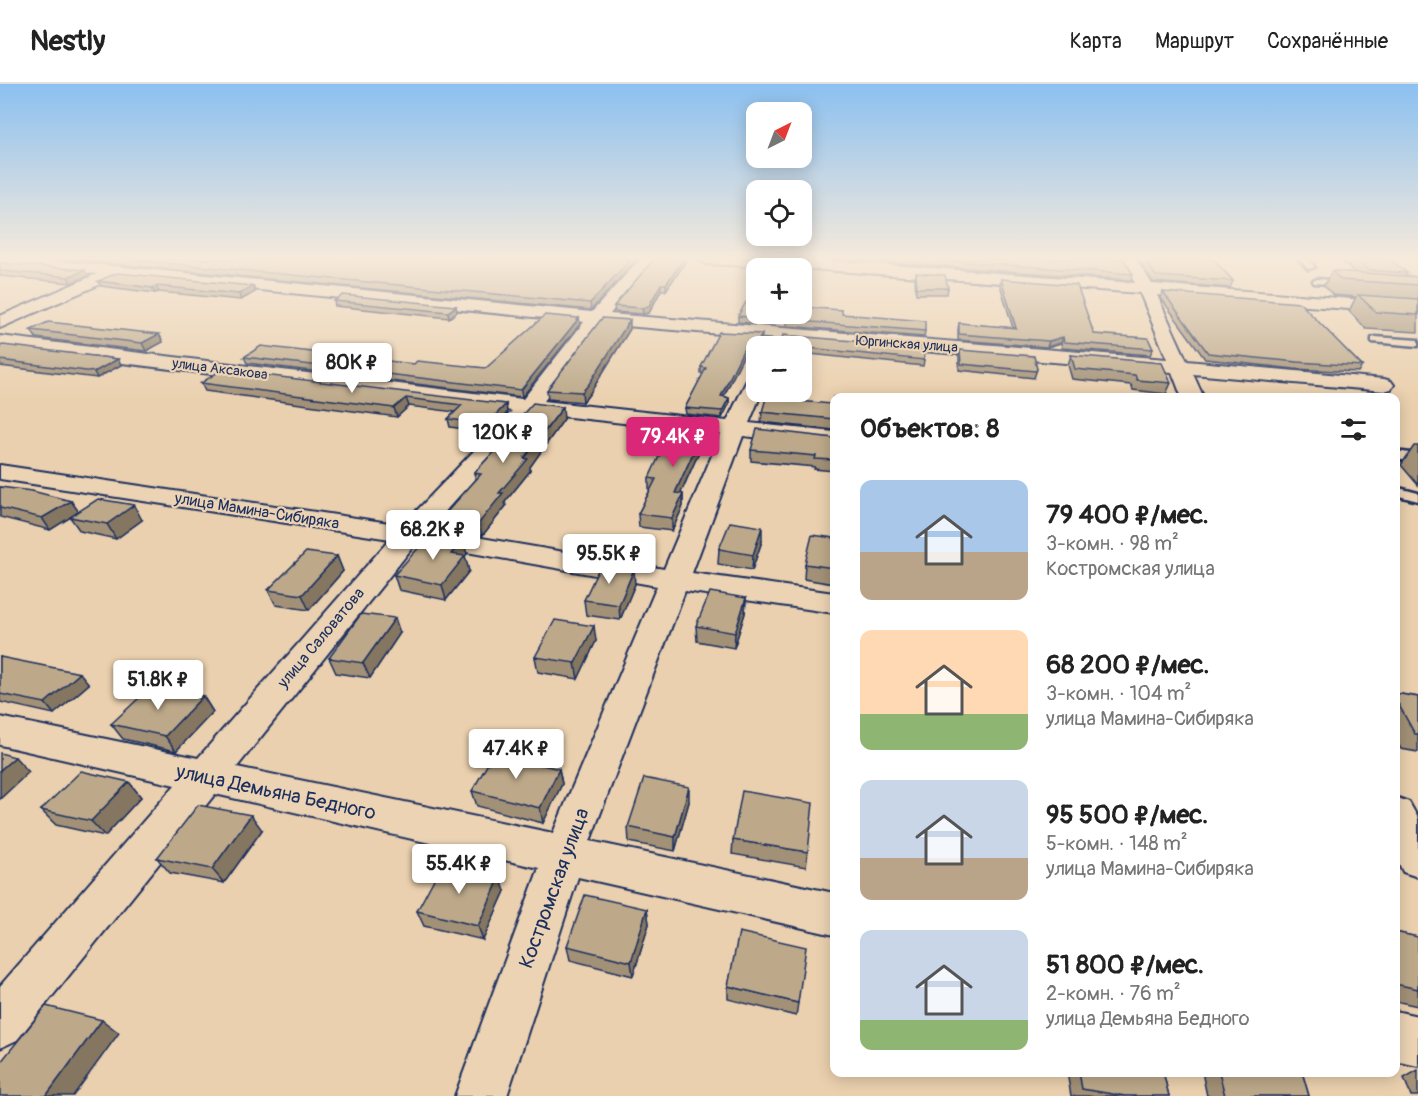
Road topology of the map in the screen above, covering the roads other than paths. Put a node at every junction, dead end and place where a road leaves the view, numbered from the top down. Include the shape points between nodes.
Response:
1 (38, 306) edge
2 (480, 306) edge
3 (607, 306) edge
4 (1154, 306) edge
5 (1377, 306) edge
6 (1418, 309) edge
7 (597, 318) junction
8 (0, 323) edge
9 (746, 336) edge
10 (1375, 340) dead end
11 (0, 342) edge
12 (812, 342) edge
13 (1418, 343) edge
14 (1179, 364) junction
15 (1384, 385) dead end
16 (1191, 393) edge
17 (747, 402) edge
18 (529, 406) junction
19 (735, 428) junction
20 (830, 439) edge
21 (1400, 456) edge
22 (1418, 458) edge
23 (0, 472) edge
24 (1400, 492) edge
25 (1418, 497) edge
26 (409, 534) junction
27 (675, 580) junction
28 (830, 602) edge
29 (0, 730) edge
30 (205, 777) junction
31 (1400, 824) edge
32 (564, 856) junction
33 (1418, 858) edge
34 (830, 914) edge
35 (0, 1023) edge
36 (1400, 1037) edge
37 (1418, 1041) edge
38 (481, 1096) edge

1 - 8 street
2 - 7 street, Юргинская улица
3 - 7 street, улица Саловатова
4 - 14 street
5 - 6 street
7 - 9 street, Юргинская улица
7 - 18 street, улица Саловатова
10 - 13 lane
11 - 18 street, улица Аксакова
12 - 14 street, Юргинская улица
14 - 15 street, Юргинская улица
14 - 16 street
17 - 19 street, Костромская улица
18 - 19 street, улица Аксакова
18 - 26 street, улица Саловатова
19 - 20 street, улица Аксакова
19 - 27 street, Костромская улица
21 - 22 lane
23 - 26 street, улица Мамина-Сибиряка
24 - 25 lane
26 - 27 street, улица Мамина-Сибиряка
26 - 30 street, улица Саловатова
27 - 28 street, улица Мамина-Сибиряка
27 - 32 street, Костромская улица
29 - 30 street, улица Демьяна Бедного
30 - 32 street, улица Демьяна Бедного
30 - 35 street, улица Саловатова
31 - 33 street
32 - 34 street, улица Демьяна Бедного
32 - 38 street, Костромская улица
36 - 37 street

